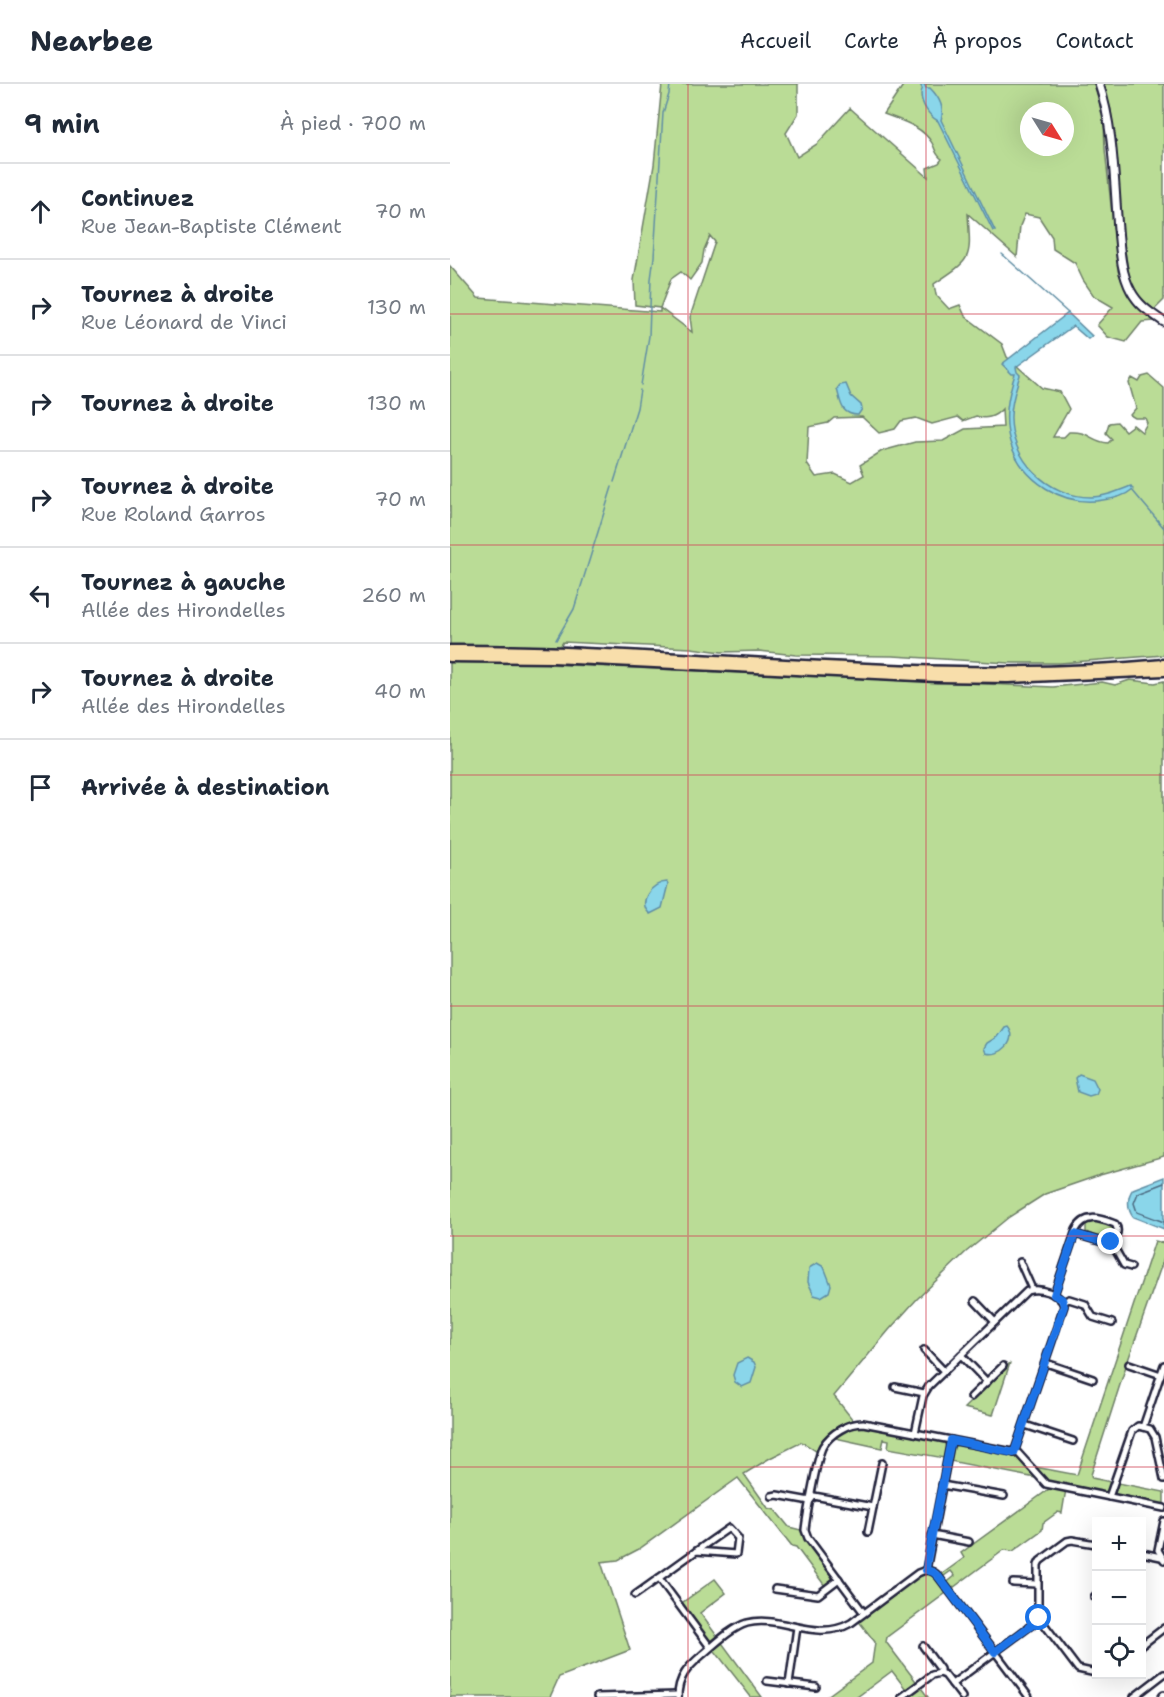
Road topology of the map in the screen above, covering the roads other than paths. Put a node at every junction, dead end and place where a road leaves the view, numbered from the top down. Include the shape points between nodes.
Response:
1 (1099, 84) edge
2 (1164, 322) edge
3 (450, 650) edge
4 (450, 657) edge
5 (1164, 664) edge
6 (1164, 671) edge
7 (1075, 1234) junction
8 (1111, 1242) junction
9 (1020, 1262) dead end
10 (1131, 1267) dead end
11 (1032, 1289) junction
12 (1054, 1295) junction
13 (975, 1301) dead end
14 (1063, 1302) junction
15 (995, 1322) junction
16 (1112, 1323) dead end
17 (924, 1350) dead end
18 (961, 1355) junction
19 (1046, 1363) junction
20 (1129, 1364) dead end
21 (1003, 1365) dead end
22 (1164, 1365) edge
23 (944, 1371) junction
24 (1161, 1375) junction
25 (1093, 1379) dead end
26 (987, 1382) junction
27 (895, 1387) dead end
28 (924, 1393) junction
29 (971, 1397) dead end
30 (1025, 1425) junction
31 (1143, 1427) junction
32 (915, 1433) junction
33 (951, 1440) junction
34 (1073, 1441) dead end
35 (1014, 1453) junction
36 (882, 1463) dead end
37 (1164, 1479) edge
38 (942, 1485) junction
39 (772, 1496) dead end
40 (1004, 1496) dead end
41 (1109, 1497) junction
42 (810, 1501) junction
43 (873, 1507) junction
44 (1164, 1508) edge
45 (1164, 1521) edge
46 (868, 1532) dead end
47 (932, 1535) junction
48 (969, 1542) dead end
49 (1092, 1544) edge
50 (696, 1551) junction
51 (1146, 1554) edge
52 (1163, 1558) edge
53 (926, 1570) junction
54 (659, 1578) junction
55 (839, 1579) junction
56 (1013, 1583) dead end
57 (1037, 1584) junction
58 (775, 1589) dead end
59 (635, 1595) dead end
60 (864, 1613) junction
61 (1042, 1621) junction
62 (797, 1627) junction
63 (1164, 1628) edge
64 (1146, 1642) edge
65 (923, 1646) dead end
66 (710, 1647) junction
67 (995, 1652) junction
68 (940, 1672) junction
69 (1092, 1672) edge
70 (1164, 1674) edge
71 (767, 1681) dead end
72 (789, 1684) junction
73 (952, 1684) junction
74 (816, 1688) dead end
75 (678, 1696) edge
76 (597, 1697) edge
77 (902, 1697) edge
78 (962, 1697) edge
79 (1029, 1697) edge
80 (1134, 1697) edge

1 - 2 street via 1107,113 1125,274 1140,304
3 - 5 highway via 557,651 938,670
4 - 6 highway via 553,658 937,677 1019,678
7 - 8 street
7 - 8 street via 1083,1221 1095,1218 1115,1224 1118,1232
7 - 12 street
8 - 10 street via 1124,1265
9 - 11 street
11 - 12 street
11 - 15 street
12 - 14 street
13 - 15 street
14 - 16 street via 1069,1299 1085,1304 1093,1317
14 - 19 street
15 - 18 street
17 - 23 street
18 - 23 street
18 - 26 street
19 - 25 street
19 - 30 street
20 - 24 street
21 - 26 street
22 - 24 street
23 - 28 street
24 - 31 street
26 - 29 street
27 - 28 street
28 - 32 street
30 - 34 street
30 - 35 street
31 - 37 street via 1155,1437
31 - 41 street via 1132,1431
32 - 33 street
32 - 42 street via 863,1423 844,1427 821,1448
33 - 35 street
33 - 38 street
35 - 41 street via 1046,1484
36 - 43 street
38 - 40 street
38 - 47 street
39 - 42 street
41 - 44 street
42 - 43 street via 814,1496
42 - 55 street via 806,1533
43 - 46 street
45 - 52 street via 1158,1550
47 - 48 street
47 - 53 street
49 - 57 street via 1067,1541 1040,1561
50 - 50 street via 736,1554 738,1538 729,1528
50 - 54 street
51 - 52 street
53 - 60 street
53 - 67 street via 938,1576
54 - 59 street
54 - 66 street
55 - 58 street via 818,1595
55 - 60 street
56 - 57 street
57 - 61 street via 1037,1613
60 - 62 street via 836,1629
61 - 67 street
61 - 69 street via 1078,1669
62 - 66 street via 750,1623
62 - 72 street
63 - 64 street
65 - 68 street
66 - 75 street via 686,1670
67 - 73 street
67 - 79 street
68 - 73 street
68 - 77 street
70 - 80 street
71 - 72 street
72 - 74 street
73 - 78 street
75 - 76 street

